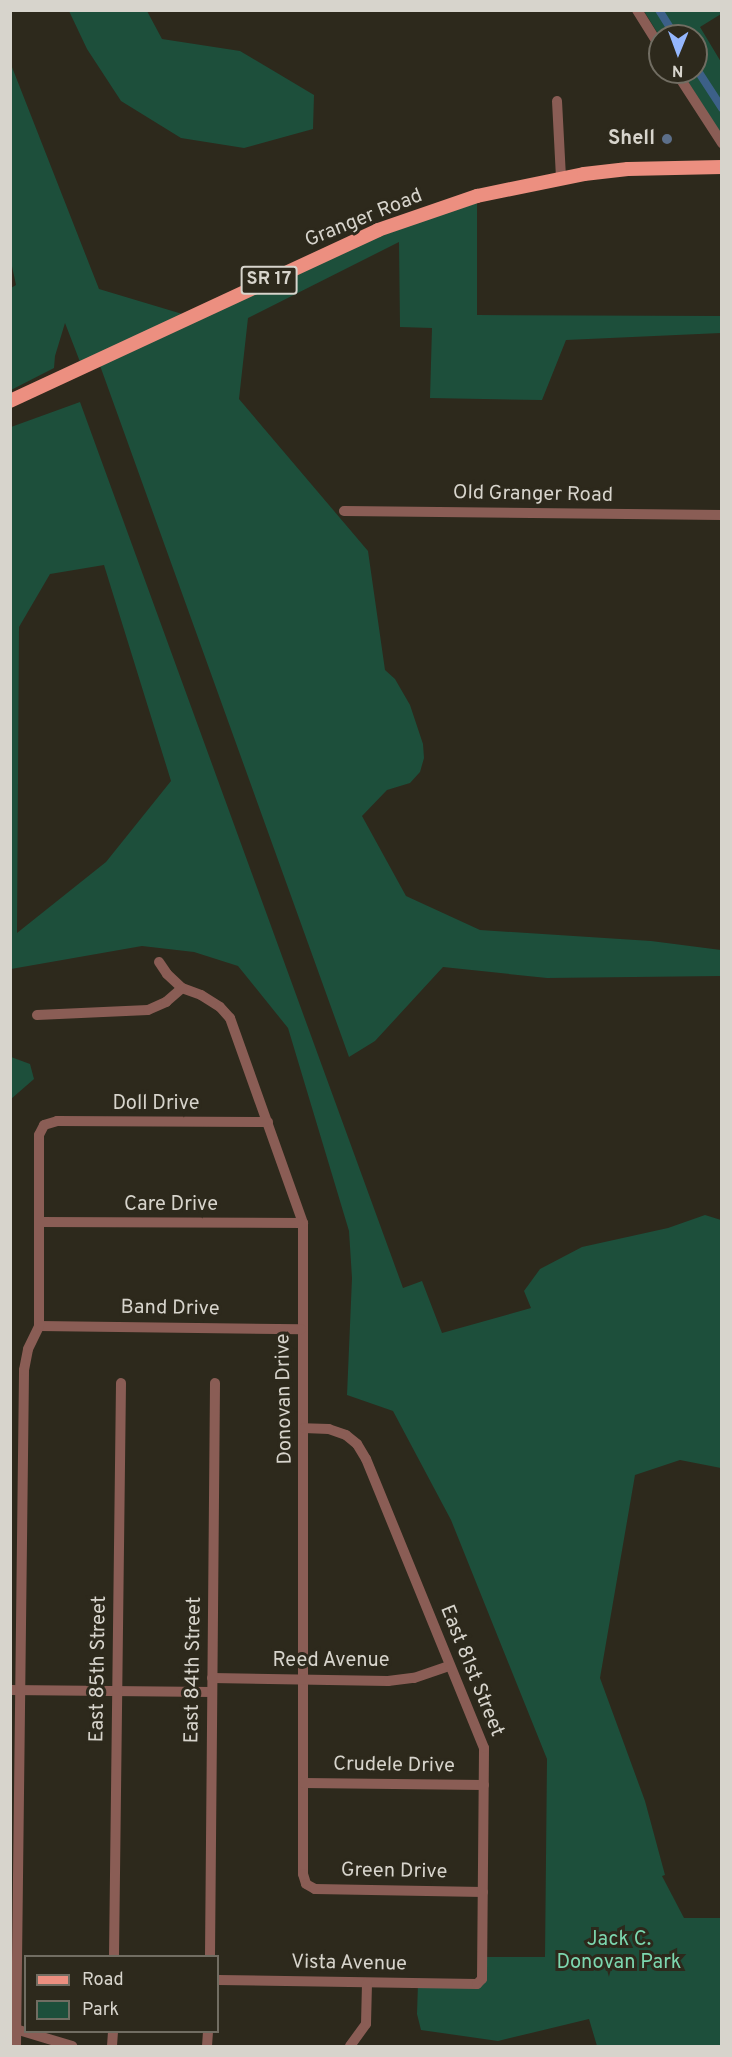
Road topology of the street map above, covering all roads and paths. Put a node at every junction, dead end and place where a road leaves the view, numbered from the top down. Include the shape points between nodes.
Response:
1 (637, 10) edge
2 (648, 28) edge
3 (684, 84) edge
4 (557, 101) dead end
5 (722, 143) edge
6 (722, 167) edge
7 (561, 177) junction
8 (10, 401) edge
9 (344, 511) dead end
10 (722, 515) edge
11 (159, 962) dead end
12 (182, 988) junction
13 (37, 1015) dead end
14 (268, 1122) junction
15 (39, 1222) junction
16 (303, 1223) junction
17 (39, 1326) junction
18 (301, 1329) junction
19 (121, 1383) dead end
20 (215, 1383) dead end
21 (304, 1428) junction
22 (449, 1666) junction
23 (212, 1678) junction
24 (304, 1680) junction
25 (15, 1691) edge
26 (117, 1692) junction
27 (212, 1692) junction
28 (304, 1783) junction
29 (484, 1785) junction
30 (306, 1884) joint
31 (483, 1892) junction
32 (114, 1955) edge
33 (210, 1955) edge
34 (219, 1980) edge
35 (367, 1983) junction
36 (481, 1983) joint
37 (14, 2028) edge
38 (30, 2033) edge
39 (16, 2046) edge
40 (72, 2046) edge
41 (351, 2046) edge

1 - 2 street
3 - 5 street
4 - 7 street
6 - 7 main road, Granger Road / SR 17 via 628,169
7 - 8 main road, Granger Road / SR 17 via 477,196 378,230
9 - 10 street, Old Granger Road
11 - 12 street, Donovan Drive
12 - 13 street via 166,1002 148,1010
12 - 14 street, Donovan Drive via 201,995 230,1018
14 - 15 street, Doll Drive via 57,1121 44,1125 39,1135
14 - 16 street, Donovan Drive
15 - 16 street, Care Drive
15 - 17 street
16 - 18 street, Donovan Drive
17 - 18 street, Band Drive
17 - 25 street via 24,1370
18 - 21 street, Donovan Drive
19 - 26 street, East 85th Street
20 - 23 street, East 84th Street
21 - 22 street, East 81st Street via 329,1429 357,1444
21 - 24 street, Donovan Drive
22 - 24 street, Reed Avenue via 414,1678 388,1681
22 - 29 street, East 81st Street via 484,1748
23 - 24 street, Reed Avenue
23 - 27 street, East 84th Street
24 - 28 street, Donovan Drive
25 - 26 street
25 - 37 street
26 - 27 street
26 - 32 street, East 85th Street
27 - 33 street, East 84th Street
28 - 29 street, Crudele Drive
28 - 30 street, Donovan Drive
29 - 31 street, East 81st Street
30 - 31 street, Green Drive via 315,1889
31 - 36 street, East 81st Street
34 - 35 street, Vista Avenue
35 - 36 street, Vista Avenue
35 - 41 street via 366,2024
37 - 39 street
38 - 40 street

